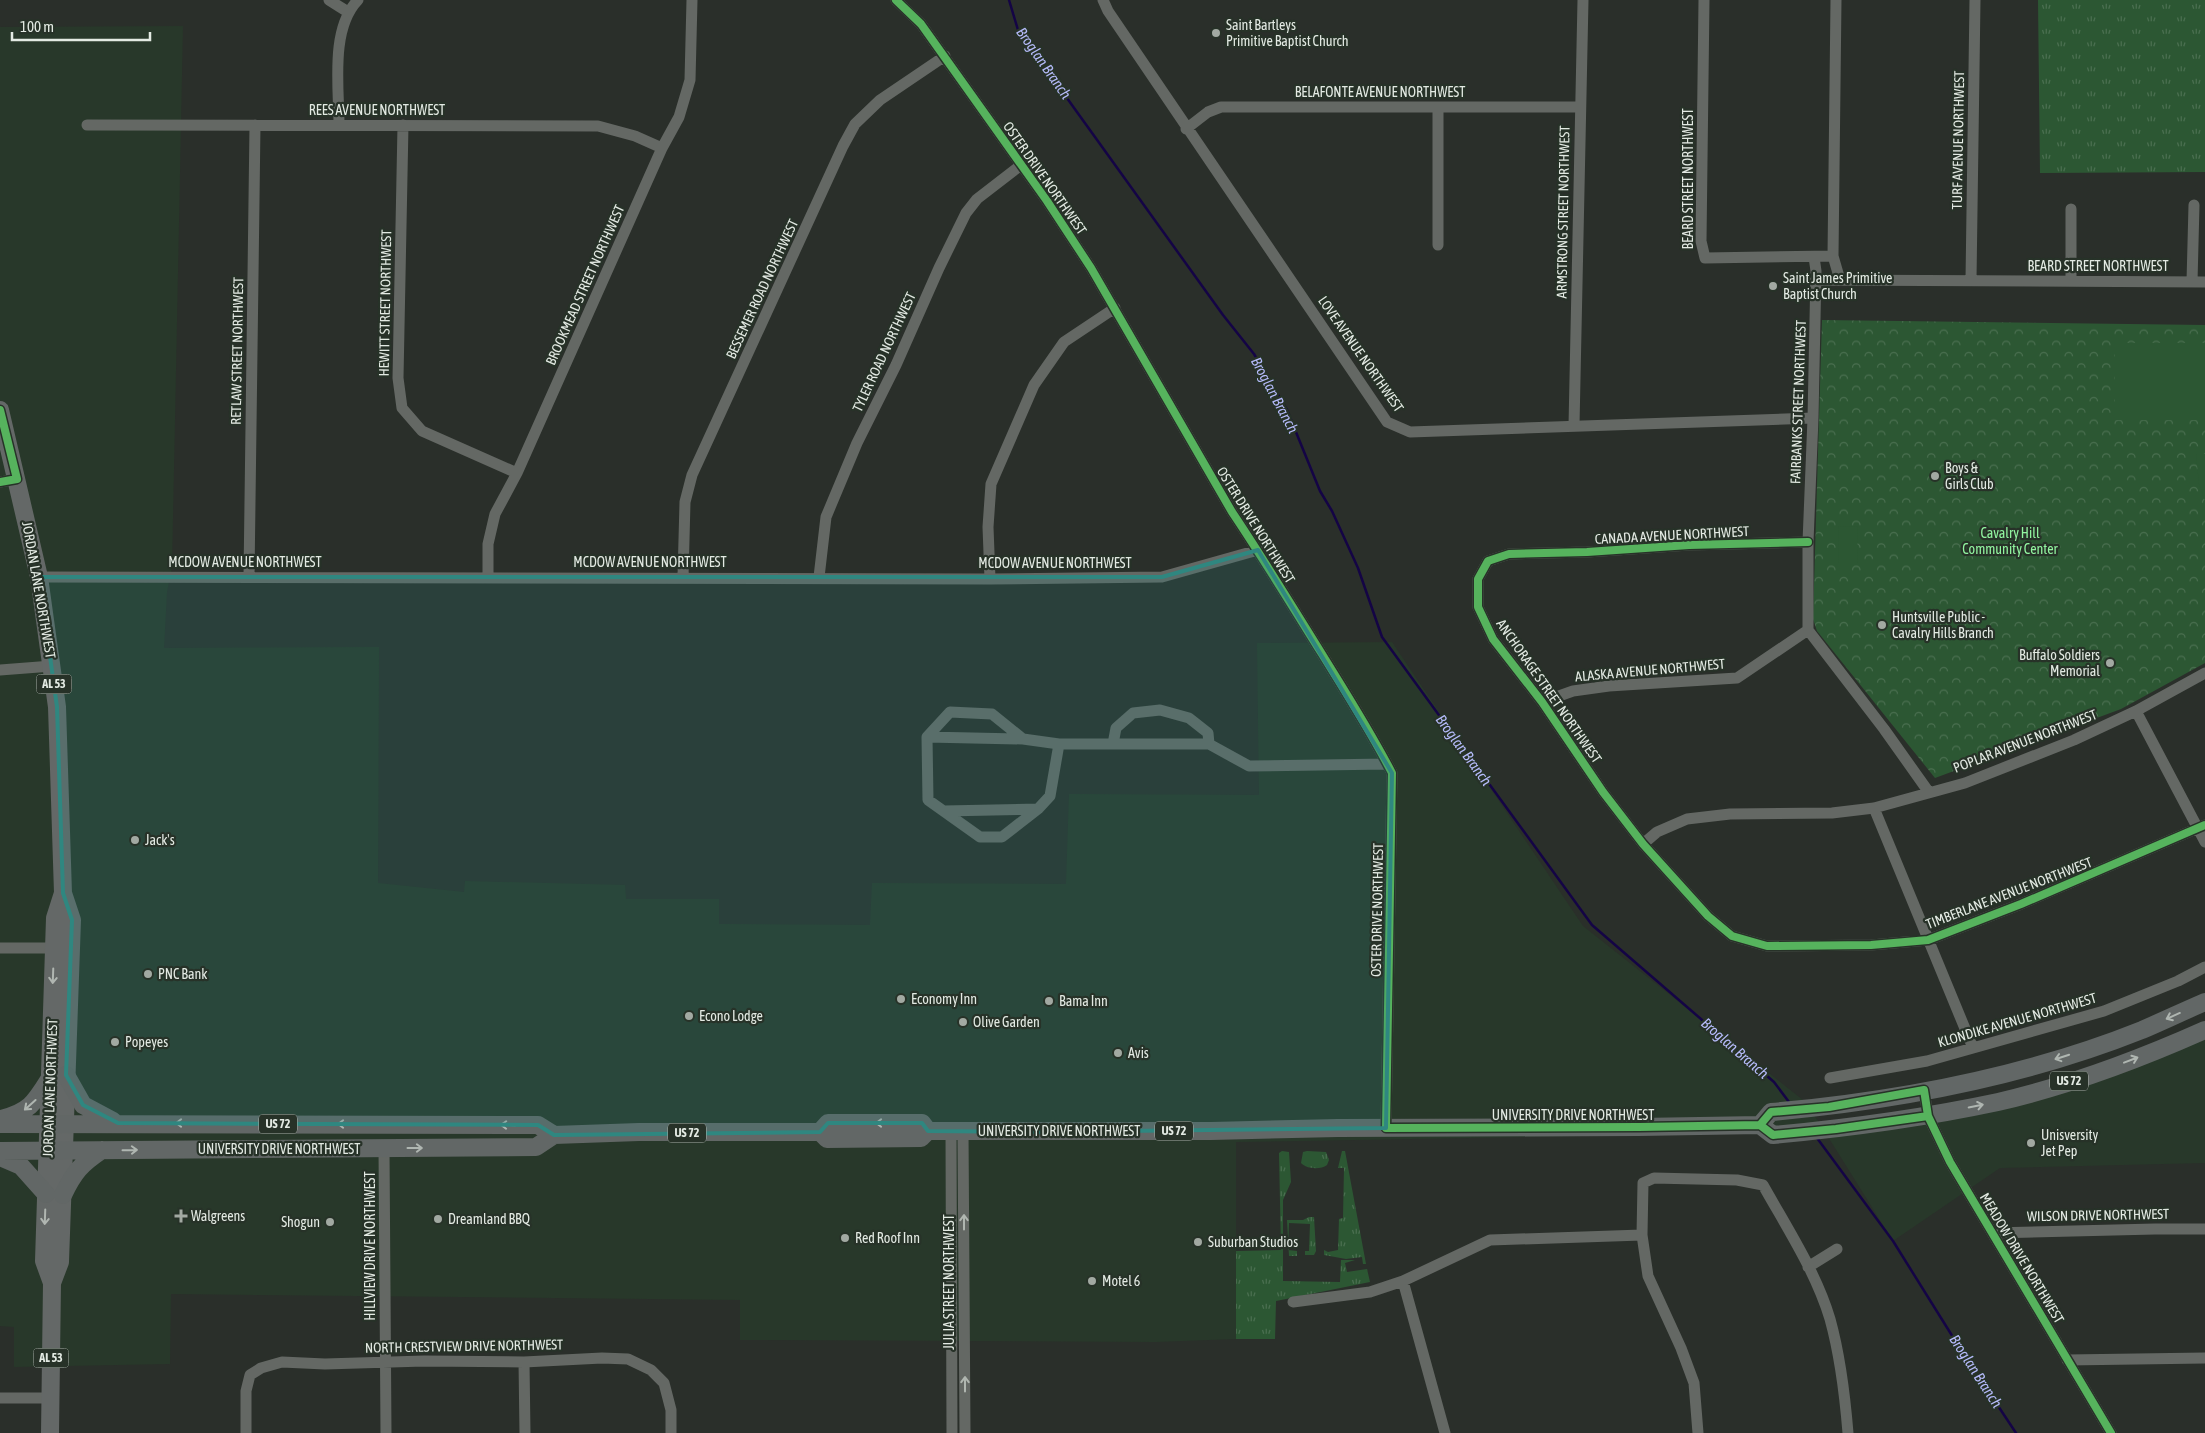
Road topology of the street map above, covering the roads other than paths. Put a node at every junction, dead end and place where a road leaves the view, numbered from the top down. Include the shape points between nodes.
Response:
1 (329, 0) edge
2 (358, 0) edge
3 (692, 0) edge
4 (896, 0) edge
5 (1103, 0) edge
6 (1583, 0) edge
7 (1704, 0) edge
8 (1836, 0) edge
9 (1974, 0) edge
10 (348, 12) junction
11 (945, 56) junction
12 (1438, 107) junction
13 (1580, 107) junction
14 (87, 124) dead end
15 (255, 125) junction
16 (339, 125) junction
17 (403, 125) junction
18 (1186, 128) junction
19 (662, 148) junction
20 (1021, 164) junction
21 (2194, 205) dead end
22 (2071, 209) dead end
23 (1438, 245) dead end
24 (1834, 256) junction
25 (1814, 257) junction
26 (1816, 280) junction
27 (1840, 280) junction
28 (1971, 280) junction
29 (2071, 281) junction
30 (2192, 282) junction
31 (2205, 282) edge
32 (1115, 308) junction
33 (0, 410) edge
34 (1813, 418) junction
35 (1574, 426) junction
36 (517, 473) junction
37 (8, 480) edge
38 (1808, 542) junction
39 (1258, 550) junction
40 (1538, 553) joint
41 (39, 576) junction
42 (249, 577) junction
43 (488, 577) junction
44 (683, 577) junction
45 (819, 577) junction
46 (990, 578) junction
47 (1808, 630) junction
48 (52, 666) junction
49 (0, 670) edge
50 (2205, 673) edge
51 (1542, 702) junction
52 (2136, 711) junction
53 (927, 737) junction
54 (1023, 739) junction
55 (1059, 744) junction
56 (1113, 744) junction
57 (1209, 744) junction
58 (1387, 764) junction
59 (1928, 791) junction
60 (1874, 808) junction
61 (944, 810) junction
62 (1038, 810) junction
63 (2201, 827) edge
64 (2205, 842) edge
65 (1644, 844) junction
66 (63, 893) junction
67 (1928, 940) junction
68 (0, 948) edge
69 (54, 948) junction
70 (2205, 967) edge
71 (2205, 1002) edge
72 (2205, 1030) edge
73 (1973, 1048) junction
74 (58, 1076) junction
75 (1830, 1078) dead end
76 (1924, 1090) junction
77 (1928, 1116) junction
78 (0, 1120) edge
79 (118, 1123) junction
80 (0, 1124) edge
81 (56, 1124) junction
82 (1760, 1124) junction
83 (1386, 1128) junction
84 (957, 1131) junction
85 (554, 1135) junction
86 (384, 1148) junction
87 (102, 1150) junction
88 (0, 1151) edge
89 (56, 1151) junction
90 (0, 1157) edge
91 (54, 1194) junction
92 (2205, 1229) edge
93 (1992, 1233) junction
94 (1642, 1236) junction
95 (1837, 1249) dead end
96 (1808, 1267) junction
97 (1403, 1281) junction
98 (1293, 1302) dead end
99 (2205, 1358) edge
100 (2068, 1360) junction
101 (386, 1362) junction
102 (524, 1362) junction
103 (0, 1398) edge
104 (50, 1398) junction
105 (50, 1433) edge
106 (246, 1433) edge
107 (386, 1433) edge
108 (525, 1433) edge
109 (671, 1433) edge
110 (952, 1433) edge
111 (965, 1433) edge
112 (1445, 1433) edge
113 (1698, 1433) edge
114 (1848, 1433) edge
115 (2111, 1433) edge

1 - 10 street
2 - 10 street
3 - 19 street, BROOKMEAD STREET NORTHWEST via 690,80 679,117
4 - 11 street, OSTER DRIVE NORTHWEST via 921,24
5 - 18 street, LOVE AVENUE NORTHWEST
6 - 13 street, ARMSTRONG STREET NORTHWEST
7 - 25 street, BEARD STREET NORTHWEST via 1702,250 1705,258
8 - 24 street
9 - 28 street, TURF AVENUE NORTHWEST
10 - 16 street via 340,47
11 - 20 street, OSTER DRIVE NORTHWEST
11 - 44 street, BESSEMER ROAD NORTHWEST via 880,100 856,124 843,146 692,475 685,502
12 - 13 street, BELAFONTE AVENUE NORTHWEST
12 - 18 street, BELAFONTE AVENUE NORTHWEST via 1221,107
12 - 23 street
13 - 35 street, ARMSTRONG STREET NORTHWEST
14 - 15 street, REES AVENUE NORTHWEST
15 - 16 street, REES AVENUE NORTHWEST
15 - 42 street, RETLAW STREET NORTHWEST
16 - 17 street, REES AVENUE NORTHWEST
17 - 19 street, REES AVENUE NORTHWEST via 598,126 635,136
17 - 36 street, HEWITT STREET NORTHWEST via 398,378 402,408 422,431
18 - 35 street, LOVE AVENUE NORTHWEST via 1387,422 1410,432
19 - 36 street, BROOKMEAD STREET NORTHWEST
20 - 32 street, OSTER DRIVE NORTHWEST via 1092,268
20 - 45 street, TYLER ROAD NORTHWEST via 977,199 966,213 943,260 826,517
21 - 30 street
22 - 29 street
24 - 25 street, BEARD STREET NORTHWEST
24 - 27 street
25 - 26 street, FAIRBANKS STREET NORTHWEST
26 - 27 street
26 - 34 street, FAIRBANKS STREET NORTHWEST
27 - 28 street, BEARD STREET NORTHWEST
28 - 29 street, BEARD STREET NORTHWEST
29 - 30 street, BEARD STREET NORTHWEST
30 - 31 street, BEARD STREET NORTHWEST
32 - 39 street, OSTER DRIVE NORTHWEST via 1232,512
32 - 46 street via 1064,342 1034,384 991,484 988,527
33 - 37 main road, JORDAN LANE NORTHWEST / AL 53
34 - 35 street, LOVE AVENUE NORTHWEST
34 - 38 street, FAIRBANKS STREET NORTHWEST
36 - 43 street, BROOKMEAD STREET NORTHWEST via 495,514 488,544
37 - 41 main road, JORDAN LANE NORTHWEST / AL 53
38 - 40 street, CANADA AVENUE NORTHWEST
38 - 47 street, FAIRBANKS STREET NORTHWEST
39 - 46 street, MCDOW AVENUE NORTHWEST via 1162,577
39 - 58 street, OSTER DRIVE NORTHWEST
40 - 51 street, ANCHORAGE STREET NORTHWEST via 1509,554 1488,562 1478,578 1478,607 1493,638
41 - 42 street, MCDOW AVENUE NORTHWEST
41 - 48 main road, JORDAN LANE NORTHWEST / AL 53
42 - 43 street, MCDOW AVENUE NORTHWEST
43 - 44 street, MCDOW AVENUE NORTHWEST
44 - 45 street, MCDOW AVENUE NORTHWEST
45 - 46 street, MCDOW AVENUE NORTHWEST
47 - 51 street, ALASKA AVENUE NORTHWEST via 1737,678 1609,686 1573,691
47 - 59 street
48 - 49 street
48 - 66 main road, JORDAN LANE NORTHWEST / AL 53 via 57,707
50 - 52 street, POPLAR AVENUE NORTHWEST
51 - 65 street, ANCHORAGE STREET NORTHWEST via 1603,792
52 - 59 street, POPLAR AVENUE NORTHWEST via 2012,765
52 - 63 street
53 - 54 street
53 - 54 street via 950,712 992,714
53 - 61 street via 928,800
54 - 55 street
55 - 56 street
55 - 62 street via 1050,796
56 - 57 street
56 - 57 street via 1116,728 1134,713 1160,710 1189,718 1208,733
57 - 58 street via 1249,766
58 - 83 street, OSTER DRIVE NORTHWEST via 1392,773
59 - 60 street, POPLAR AVENUE NORTHWEST
60 - 65 street, POPLAR AVENUE NORTHWEST via 1832,813 1730,814 1687,819 1657,832
60 - 67 street
61 - 62 street
61 - 62 street via 980,837 1002,837
63 - 64 street
63 - 67 street, TIMBERLANE AVENUE NORTHWEST
65 - 67 street, TIMBERLANE AVENUE NORTHWEST via 1708,916 1732,936 1767,946 1871,945
66 - 69 main road, JORDAN LANE NORTHWEST / AL 53 via 55,918
66 - 74 main road, JORDAN LANE NORTHWEST / AL 53 via 72,920
67 - 73 street
68 - 69 street
69 -> 74 main road, JORDAN LANE NORTHWEST / AL 53
70 - 73 street, KLONDIKE AVENUE NORTHWEST via 2104,1011
71 -> 76 highway, US 72 via 2142,1030 2058,1058
77 -> 72 highway, US 72 via 1999,1102 2103,1071
73 - 75 street, KLONDIKE AVENUE NORTHWEST via 1927,1061
74 -> 78 highway via 36,1101 18,1115
74 - 79 highway via 83,1105
74 - 81 main road, JORDAN LANE NORTHWEST / AL 53
76 - 77 street, MEADOW DRIVE NORTHWEST
76 - 82 highway, US 72 via 1829,1107 1771,1112
77 - 82 highway, US 72 via 1773,1136
77 - 93 street, MEADOW DRIVE NORTHWEST via 1950,1162
79 - 81 highway, UNIVERSITY DRIVE NORTHWEST / US 72
85 -> 79 highway, UNIVERSITY DRIVE NORTHWEST / US 72 via 538,1125
80 - 81 highway, UNIVERSITY DRIVE NORTHWEST / US 72
81 - 89 main road, JORDAN LANE NORTHWEST / AL 53
82 - 83 highway, UNIVERSITY DRIVE NORTHWEST / US 72 via 1630,1128
83 - 84 highway, UNIVERSITY DRIVE NORTHWEST / US 72
84 - 85 highway, UNIVERSITY DRIVE NORTHWEST / US 72 via 928,1131 922,1123 828,1123 820,1132
84 - 110 street, JULIA STREET NORTHWEST
111 -> 84 street, JULIA STREET NORTHWEST
86 -> 85 highway, UNIVERSITY DRIVE NORTHWEST / US 72 via 536,1147
87 -> 86 highway, UNIVERSITY DRIVE NORTHWEST / US 72
86 - 101 street, HILLVIEW DRIVE NORTHWEST
87 - 89 highway, UNIVERSITY DRIVE NORTHWEST / US 72
87 - 91 highway via 83,1162
88 - 89 highway, UNIVERSITY DRIVE NORTHWEST / US 72
89 - 91 main road, JORDAN LANE NORTHWEST / AL 53
90 - 91 highway via 21,1166
91 - 104 main road, JORDAN LANE NORTHWEST / AL 53 via 44,1261 52,1283
92 - 93 street, WILSON DRIVE NORTHWEST
93 - 100 street, MEADOW DRIVE NORTHWEST
94 - 96 street via 1643,1183 1654,1178 1737,1180 1764,1185
94 - 97 street via 1490,1240
94 - 113 street via 1648,1276 1694,1383
95 - 96 street
96 - 114 street via 1829,1319
97 - 98 street via 1370,1292
97 - 112 street
99 - 100 street
100 - 115 street, MEADOW DRIVE NORTHWEST
101 - 102 street, NORTH CRESTVIEW DRIVE NORTHWEST
101 - 106 street, NORTH CRESTVIEW DRIVE NORTHWEST via 282,1362 261,1368 250,1375 246,1391
101 - 107 street, HILLVIEW DRIVE NORTHWEST
102 - 108 street
102 - 109 street, NORTH CRESTVIEW DRIVE NORTHWEST via 628,1359 651,1370 664,1383 671,1410
103 - 104 street
104 - 105 main road, JORDAN LANE NORTHWEST / AL 53

